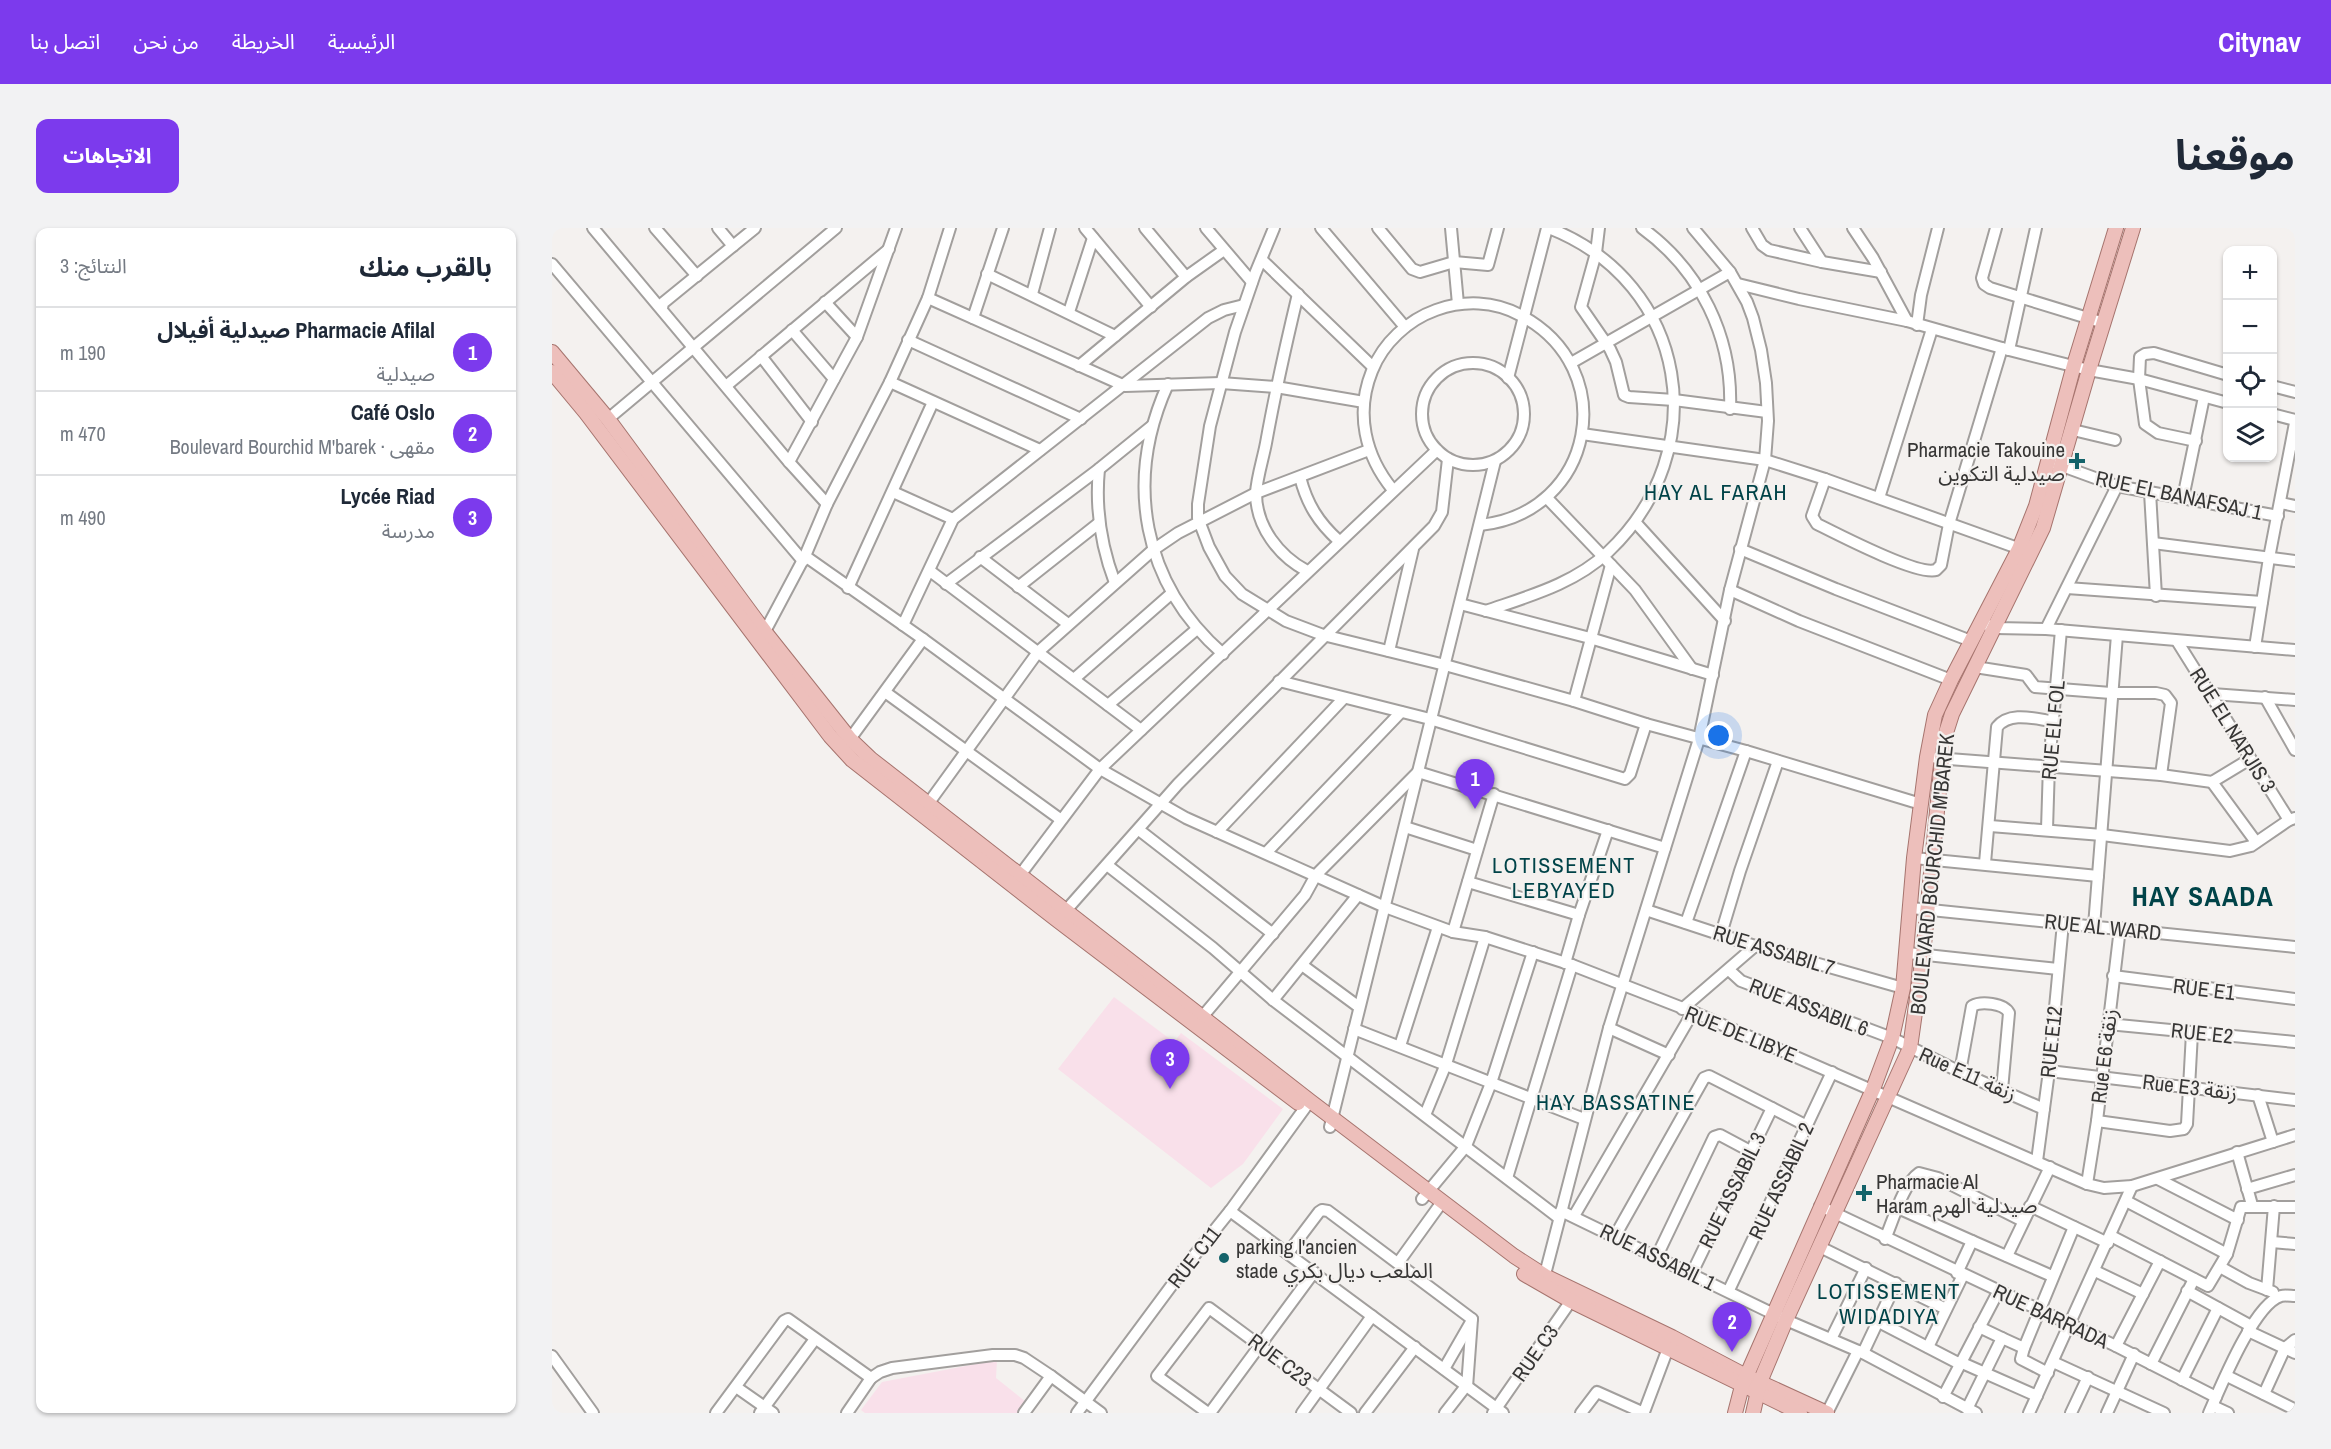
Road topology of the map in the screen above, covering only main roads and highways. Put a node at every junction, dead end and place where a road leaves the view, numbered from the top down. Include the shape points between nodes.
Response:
1 (2116, 228) edge
2 (2133, 228) edge
3 (552, 352) edge
4 (552, 372) edge
5 (2026, 551) junction
6 (761, 637) junction
7 (1934, 757) junction
8 (1061, 916) junction
9 (1307, 1105) junction
10 (1744, 1381) junction
11 (1759, 1388) junction
12 (1735, 1413) edge
13 (1753, 1413) edge
14 (1800, 1413) edge
15 (1827, 1413) edge

1 - 5 main road, BOULEVARD BOURCHID M'BAREK via 2047,460
2 - 5 main road, BOULEVARD BOURCHID M'BAREK via 2043,528
3 - 6 main road via 608,419
4 - 6 main road
5 - 7 main road, BOULEVARD BOURCHID M'BAREK via 1996,628
5 - 7 main road, BOULEVARD BOURCHID M'BAREK via 1971,641 1935,715
6 - 8 main road via 850,739 1020,875
6 - 8 main road via 830,736 852,760
7 - 10 main road, BOULEVARD BOURCHID M'BAREK via 1921,804 1908,953 1892,1038
7 - 11 main road, BOULEVARD BOURCHID M'BAREK via 1931,860 1910,1048
8 - 9 main road
8 - 9 main road via 1203,1016
9 - 10 main road via 1543,1281
10 - 11 main road
10 - 12 main road, BOULEVARD BOURCHID M'BAREK
11 - 13 main road, BOULEVARD BOURCHID M'BAREK
11 - 14 main road
11 - 15 main road

